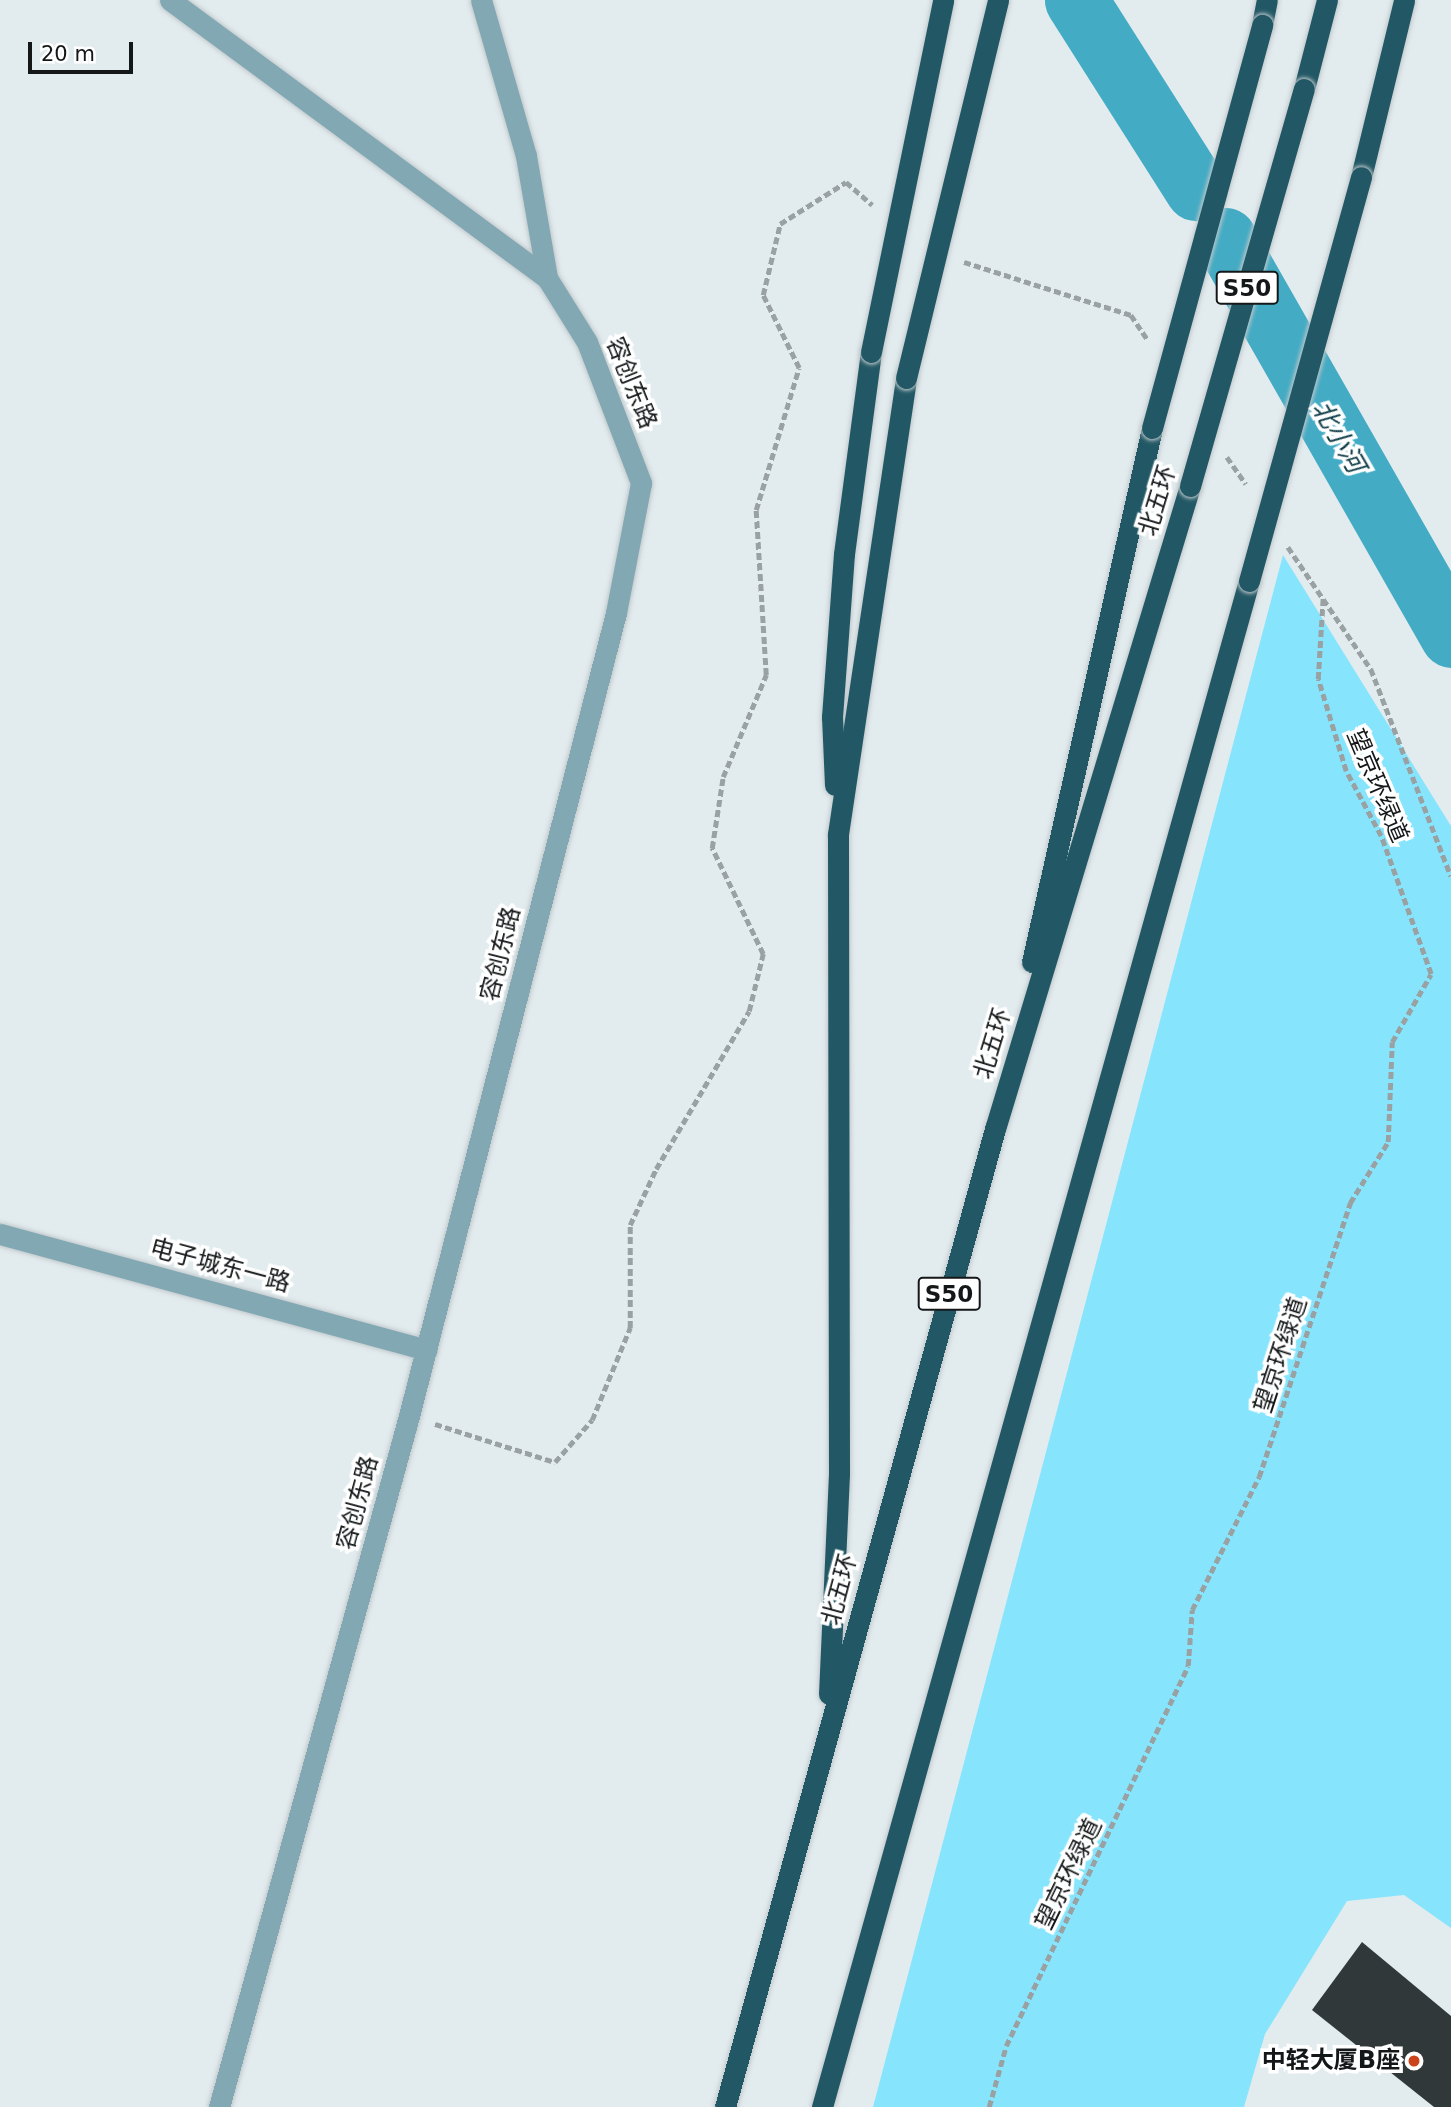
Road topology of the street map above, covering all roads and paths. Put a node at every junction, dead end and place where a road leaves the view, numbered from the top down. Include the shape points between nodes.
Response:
1 (170, 0) edge
2 (481, 0) edge
3 (943, 0) edge
4 (998, 0) edge
5 (1267, 0) edge
6 (1327, 0) edge
7 (1404, 0) edge
8 (875, 208) dead end
9 (950, 256) dead end
10 (547, 278) junction
11 (1154, 349) dead end
12 (1223, 451) dead end
13 (1254, 496) dead end
14 (1284, 541) dead end
15 (1323, 598) junction
16 (838, 834) junction
17 (1451, 876) edge
18 (995, 1129) junction
19 (0, 1234) edge
20 (426, 1350) junction
21 (409, 1416) junction
22 (828, 1733) junction
23 (219, 2107) edge
24 (725, 2107) edge
25 (822, 2107) edge
26 (989, 2107) edge

1 - 10 street, 容创东路
2 - 10 street via 526,156
3 - 16 highway, bridge via 871,352 844,554 832,717
4 - 16 highway, bridge via 906,378
5 - 18 highway, bridge via 1153,428
6 - 18 highway, 北五环 / S50, bridge via 1191,486
7 - 25 highway, bridge via 1361,177
8 - 21 path via 846,182 780,224 763,295 799,368 756,510 766,675 723,777 712,848 763,954 750,1011 656,1169 630,1225 630,1328 592,1420 555,1462
9 - 11 path via 1131,315
10 - 20 street, 容创东路 via 587,342 641,483 616,613
12 - 13 path
14 - 15 path
15 - 17 path via 1371,669
15 - 26 path, 望京环绿道 via 1318,679 1346,771 1381,836 1431,974 1392,1042 1388,1142 1350,1203 1259,1478 1192,1610 1188,1666 1006,2046
16 - 22 highway via 839,1474
18 - 22 highway, 北五环 / S50
19 - 20 street, 电子城东一路
20 - 21 street, 容创东路
21 - 23 street, 容创东路
22 - 24 highway, 北五环 / S50

